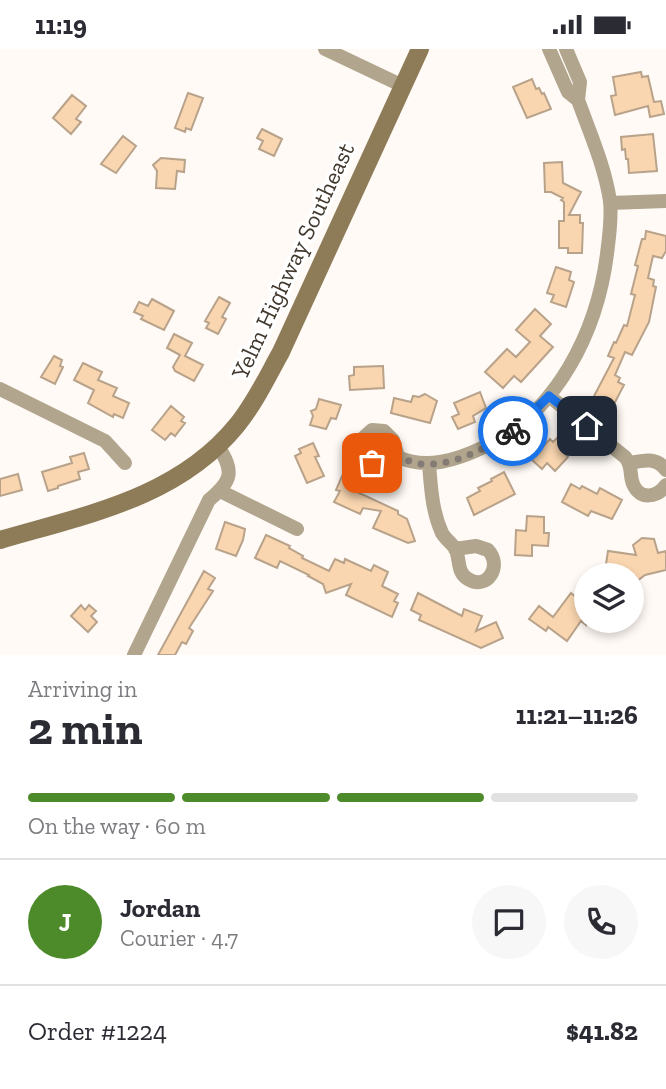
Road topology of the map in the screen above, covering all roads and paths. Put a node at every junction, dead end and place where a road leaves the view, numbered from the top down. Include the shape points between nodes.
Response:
1 (325, 49) edge
2 (420, 49) edge
3 (549, 49) edge
4 (566, 49) edge
5 (403, 86) junction
6 (578, 100) junction
7 (666, 201) edge
8 (610, 203) junction
9 (0, 389) edge
10 (549, 396) junction
11 (218, 446) junction
12 (397, 457) dead end
13 (125, 463) dead end
14 (630, 463) junction
15 (429, 464) junction
16 (666, 470) edge
17 (666, 485) edge
18 (220, 491) junction
19 (297, 529) dead end
20 (0, 540) edge
21 (455, 549) dead end
22 (134, 655) edge

1 - 5 street
2 - 5 main road, Yelm Highway Southeast
3 - 6 street via 568,92
4 - 6 street via 580,82
5 - 11 main road, Yelm Highway Southeast via 281,352 256,398
6 - 8 street
7 - 8 street
8 - 10 street via 604,277 591,325
9 - 13 street via 105,441
10 - 14 street
10 - 15 street via 519,427 496,441 466,456
11 - 18 street via 230,472
11 - 20 main road, Yelm Highway Southeast via 182,474 130,501
12 - 15 street
14 - 16 street via 651,460
14 - 17 street via 633,484 641,493 653,495
15 - 21 street via 436,518
18 - 19 street
18 - 22 street via 209,500

